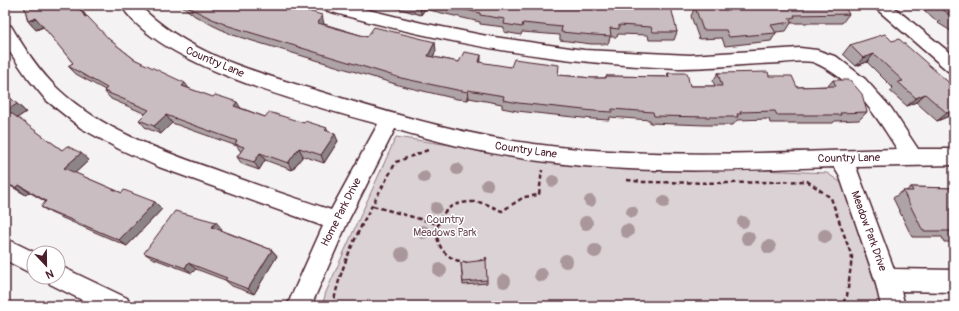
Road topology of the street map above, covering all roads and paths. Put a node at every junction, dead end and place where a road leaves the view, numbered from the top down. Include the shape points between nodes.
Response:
1 (129, 5) edge
2 (327, 5) edge
3 (880, 5) edge
4 (5, 30) edge
5 (954, 66) edge
6 (390, 121) junction
7 (434, 151) dead end
8 (912, 157) junction
9 (954, 157) edge
10 (839, 158) junction
11 (534, 168) dead end
12 (542, 169) junction
13 (546, 170) dead end
14 (620, 179) dead end
15 (373, 206) junction
16 (336, 221) junction
17 (438, 224) junction
18 (5, 248) edge
19 (487, 258) dead end
20 (26, 260) edge
21 (66, 280) edge
22 (887, 280) junction
23 (954, 281) edge
24 (119, 306) edge
25 (299, 306) edge
26 (333, 306) edge
27 (841, 306) edge
28 (893, 306) edge

1 - 6 street, Country Lane via 152,28 174,44 270,84
2 - 8 street via 393,23 477,40 584,56 680,61 817,56 840,68 874,100 895,127
3 - 5 street
4 - 16 street via 18,53 52,95 109,136 152,156
6 - 10 street, Country Lane via 441,135 566,156 680,162
6 - 16 street, Home Park Drive
7 - 15 path via 426,150 396,162
8 - 9 street, Country Lane
8 - 10 street, Country Lane
10 - 22 street, Meadow Park Drive via 849,174
11 - 12 path
12 - 13 path
12 - 17 path via 539,195 520,199 502,211 478,202 466,201 455,204 446,210
14 - 27 path via 659,182 807,181 831,198 852,257 847,296
15 - 17 path
15 - 26 path via 347,258 334,294
16 - 25 street, Home Park Drive
17 - 19 path via 436,238 446,255 466,263
18 - 20 street
21 - 24 street
22 - 23 street
22 - 28 street, Meadow Park Drive

